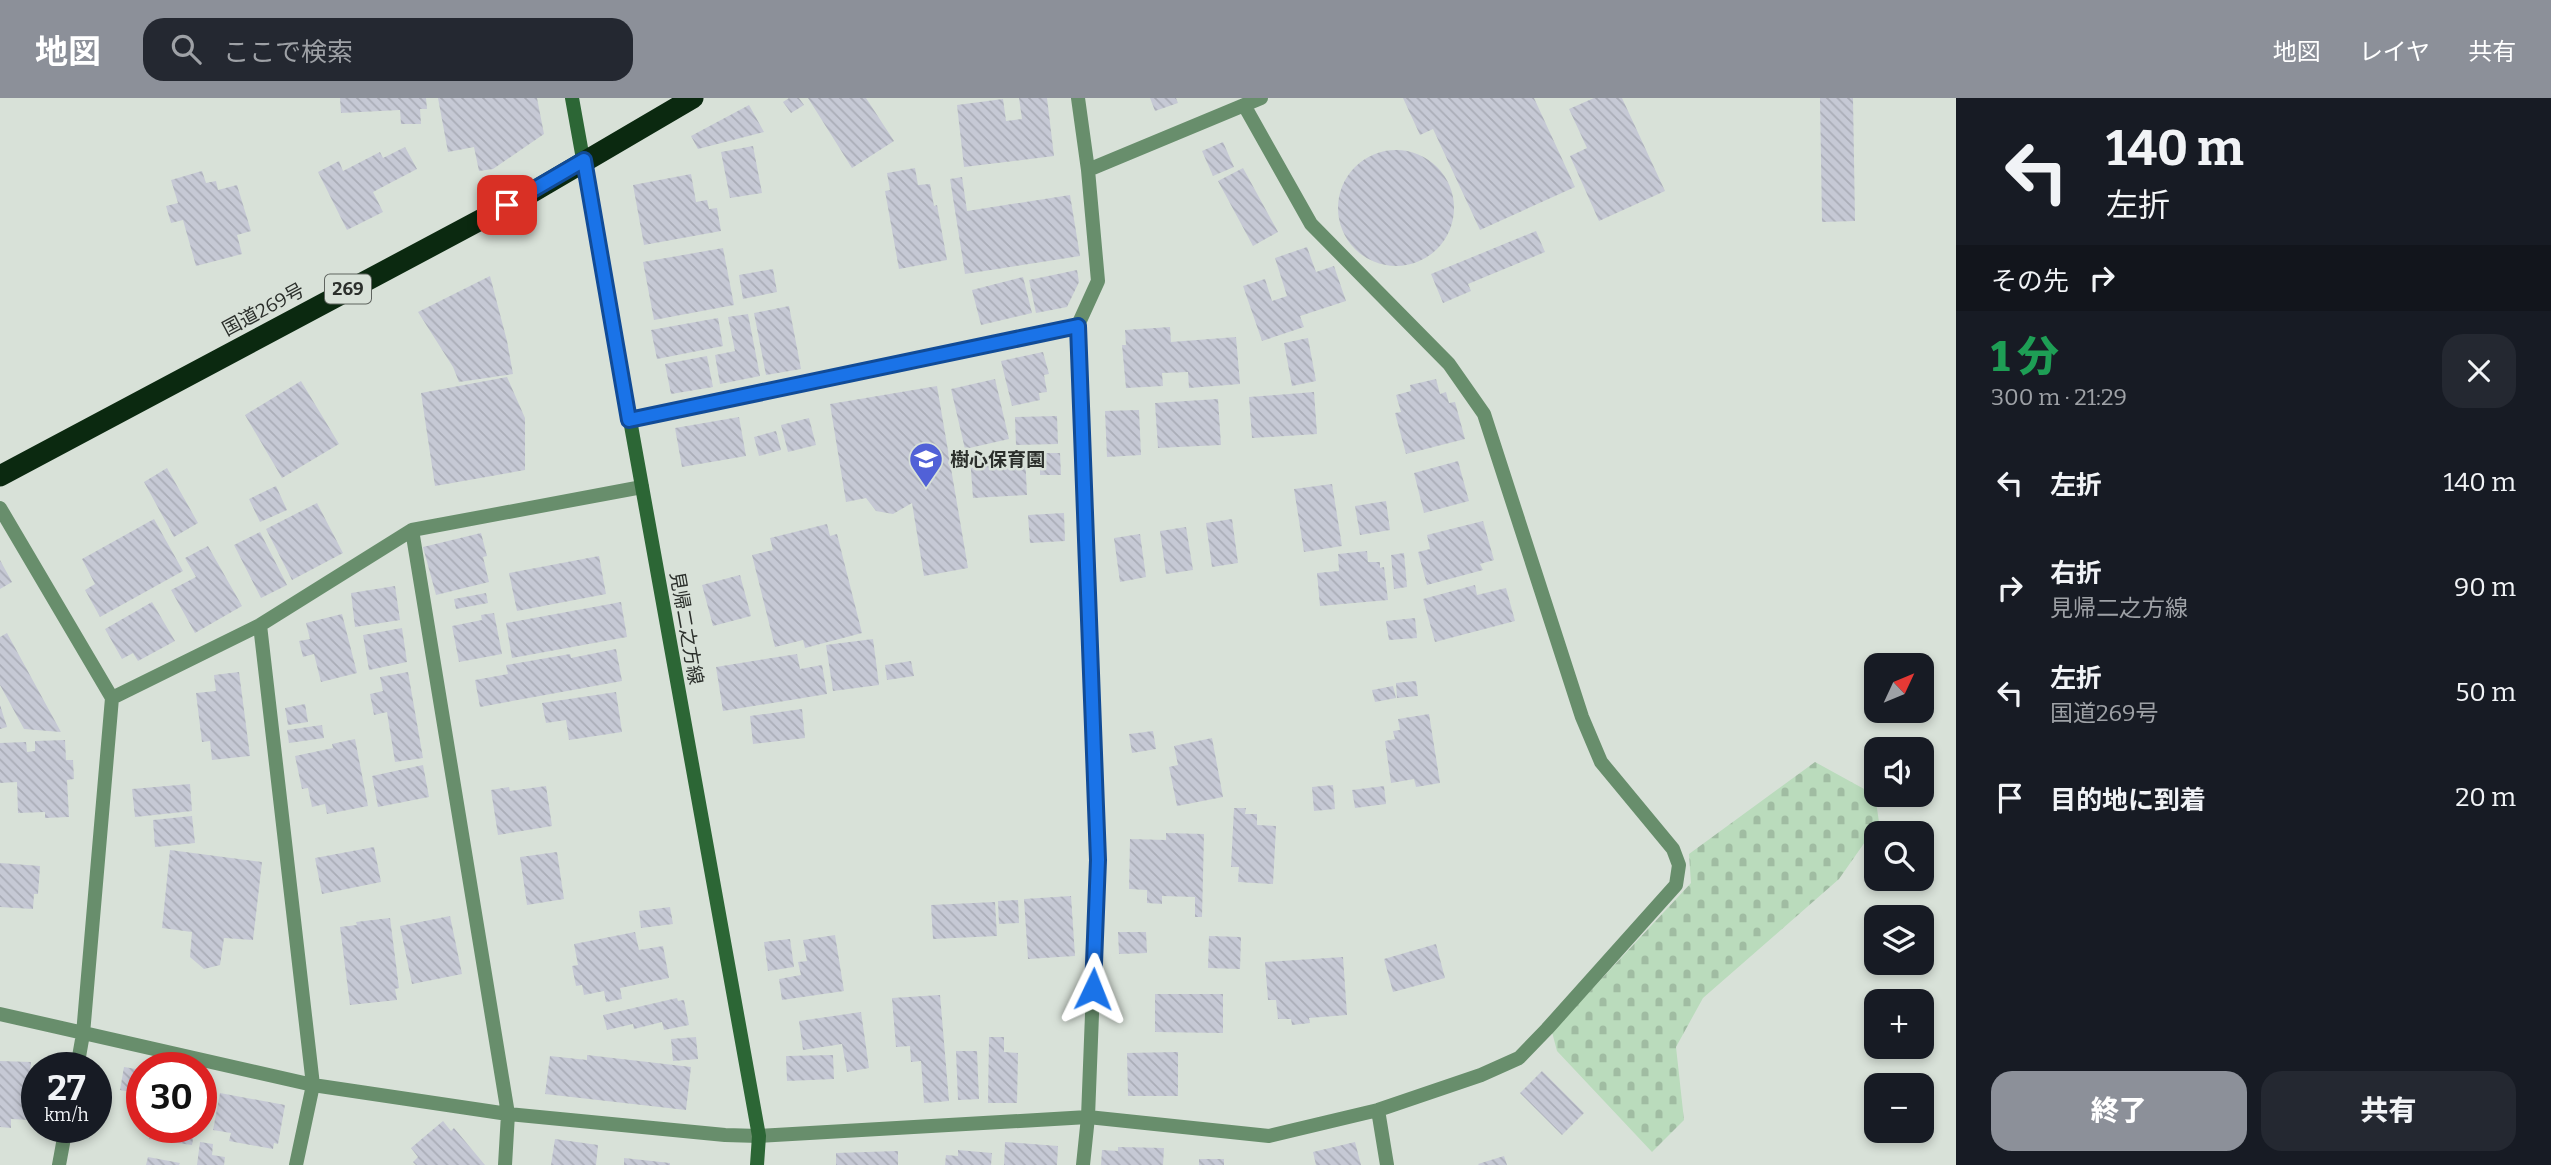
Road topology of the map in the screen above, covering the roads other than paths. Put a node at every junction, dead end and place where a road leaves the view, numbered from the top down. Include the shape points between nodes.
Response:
1 (572, 98) edge
2 (693, 98) edge
3 (1078, 98) edge
4 (1261, 98) edge
5 (1244, 105) junction
6 (584, 160) junction
7 (1088, 170) junction
8 (1078, 326) junction
9 (629, 420) junction
10 (0, 475) edge
11 (642, 486) junction
12 (0, 508) edge
13 (412, 530) junction
14 (260, 625) junction
15 (112, 698) junction
16 (0, 1014) edge
17 (83, 1034) junction
18 (80, 1052) edge
19 (313, 1086) junction
20 (1378, 1110) junction
21 (509, 1114) junction
22 (1088, 1118) junction
23 (759, 1136) junction
24 (63, 1143) edge
25 (59, 1165) edge
26 (296, 1165) edge
27 (505, 1165) edge
28 (757, 1165) edge
29 (1083, 1165) edge
30 (1387, 1165) edge

1 - 6 main road, 見帰二之方線
2 - 6 highway, 国道269号 / 269
3 - 7 street
4 - 5 street
5 - 7 street
5 - 20 street via 1311,224 1449,364 1484,414 1582,717 1601,762 1673,849 1679,865 1675,885 1519,1058
6 - 9 main road, 見帰二之方線
6 - 10 highway, 国道269号 / 269 via 531,193
7 - 8 street via 1098,281
8 - 9 street
8 - 22 street via 1098,860
9 - 11 main road, 見帰二之方線
11 - 13 street
11 - 23 main road, 見帰二之方線
12 - 15 street
13 - 14 street
13 - 21 street
14 - 15 street
14 - 19 street
15 - 17 street
16 - 17 street
17 - 18 street
17 - 19 street
19 - 21 street
19 - 26 street
20 - 22 street via 1269,1136
20 - 30 street
21 - 23 street
21 - 27 street
22 - 23 street
22 - 29 street
23 - 28 main road, 見帰二之方線
24 - 25 street

